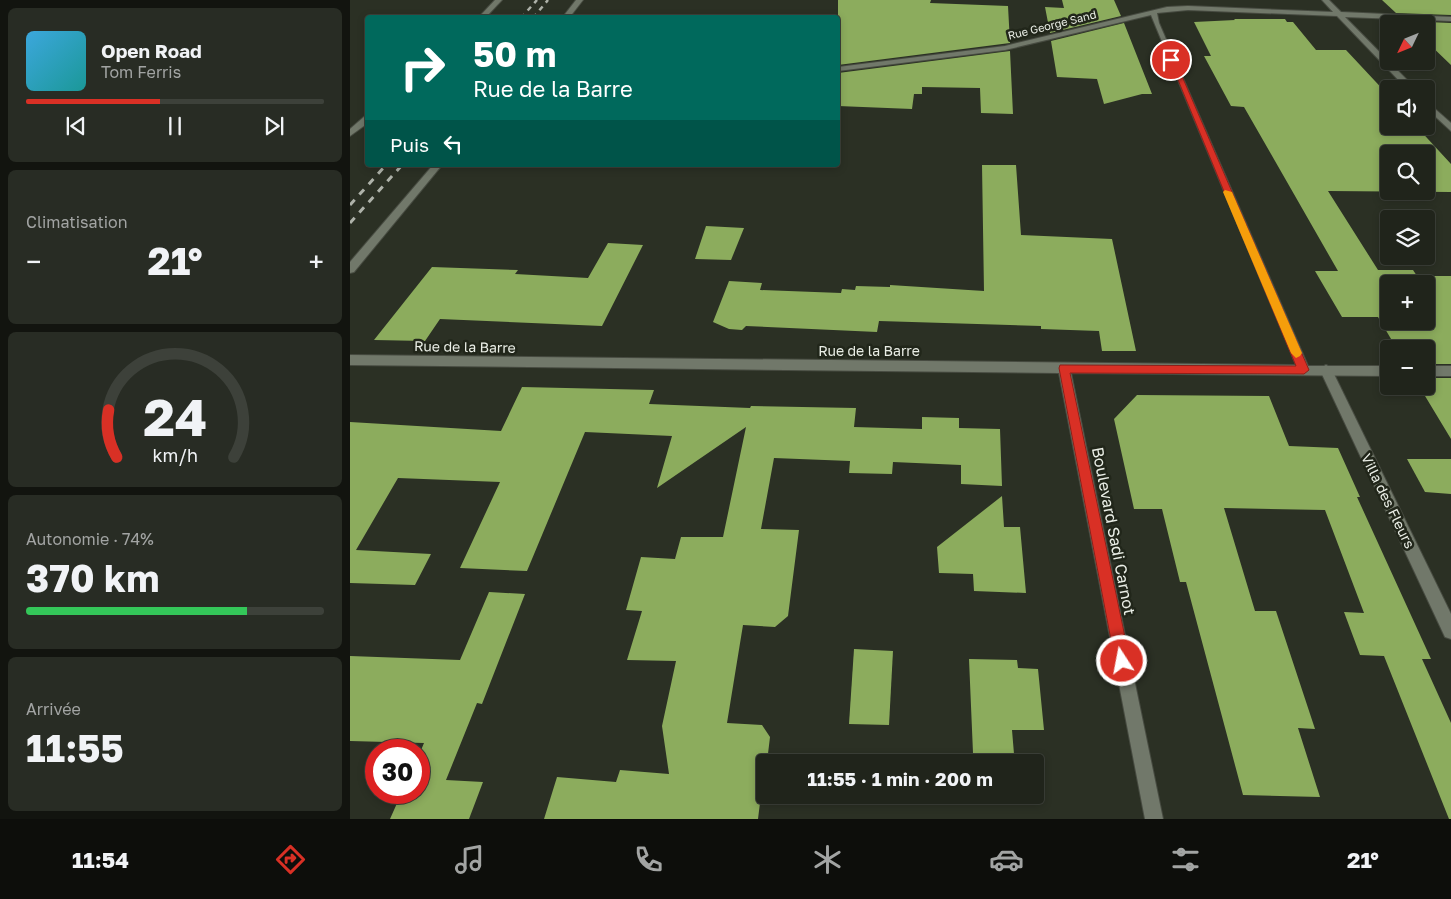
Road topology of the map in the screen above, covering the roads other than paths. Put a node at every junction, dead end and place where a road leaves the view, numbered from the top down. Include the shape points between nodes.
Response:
1 (498, 0) edge
2 (580, 0) edge
3 (1325, 0) edge
4 (1153, 11) junction
5 (1338, 14) junction
6 (484, 15) edge
7 (568, 15) edge
8 (1451, 18) edge
9 (840, 69) edge
10 (1403, 80) edge
11 (1435, 112) edge
12 (365, 120) edge
13 (1451, 128) edge
14 (350, 133) edge
15 (436, 167) edge
16 (350, 269) edge
17 (350, 360) edge
18 (1064, 368) junction
19 (1304, 370) junction
20 (1326, 370) junction
21 (1380, 371) edge
22 (1435, 371) edge
23 (1451, 371) edge
24 (1451, 631) edge
25 (1154, 819) edge

1 - 6 street
2 - 7 street
3 - 5 street
4 - 5 street, Rue George Sand via 1188,8
4 - 9 street, Rue George Sand via 1005,48
4 - 19 street
5 - 8 street, Rue George Sand
5 - 10 street
11 - 13 street
12 - 14 street
15 - 16 street
17 - 18 street, Rue de la Barre
18 - 19 street, Rue de la Barre
18 - 25 street, Boulevard Sadi Carnot
19 - 20 street, Rue de la Barre
20 - 21 street, Rue de la Barre
20 - 24 street, Villa des Fleurs
22 - 23 street

